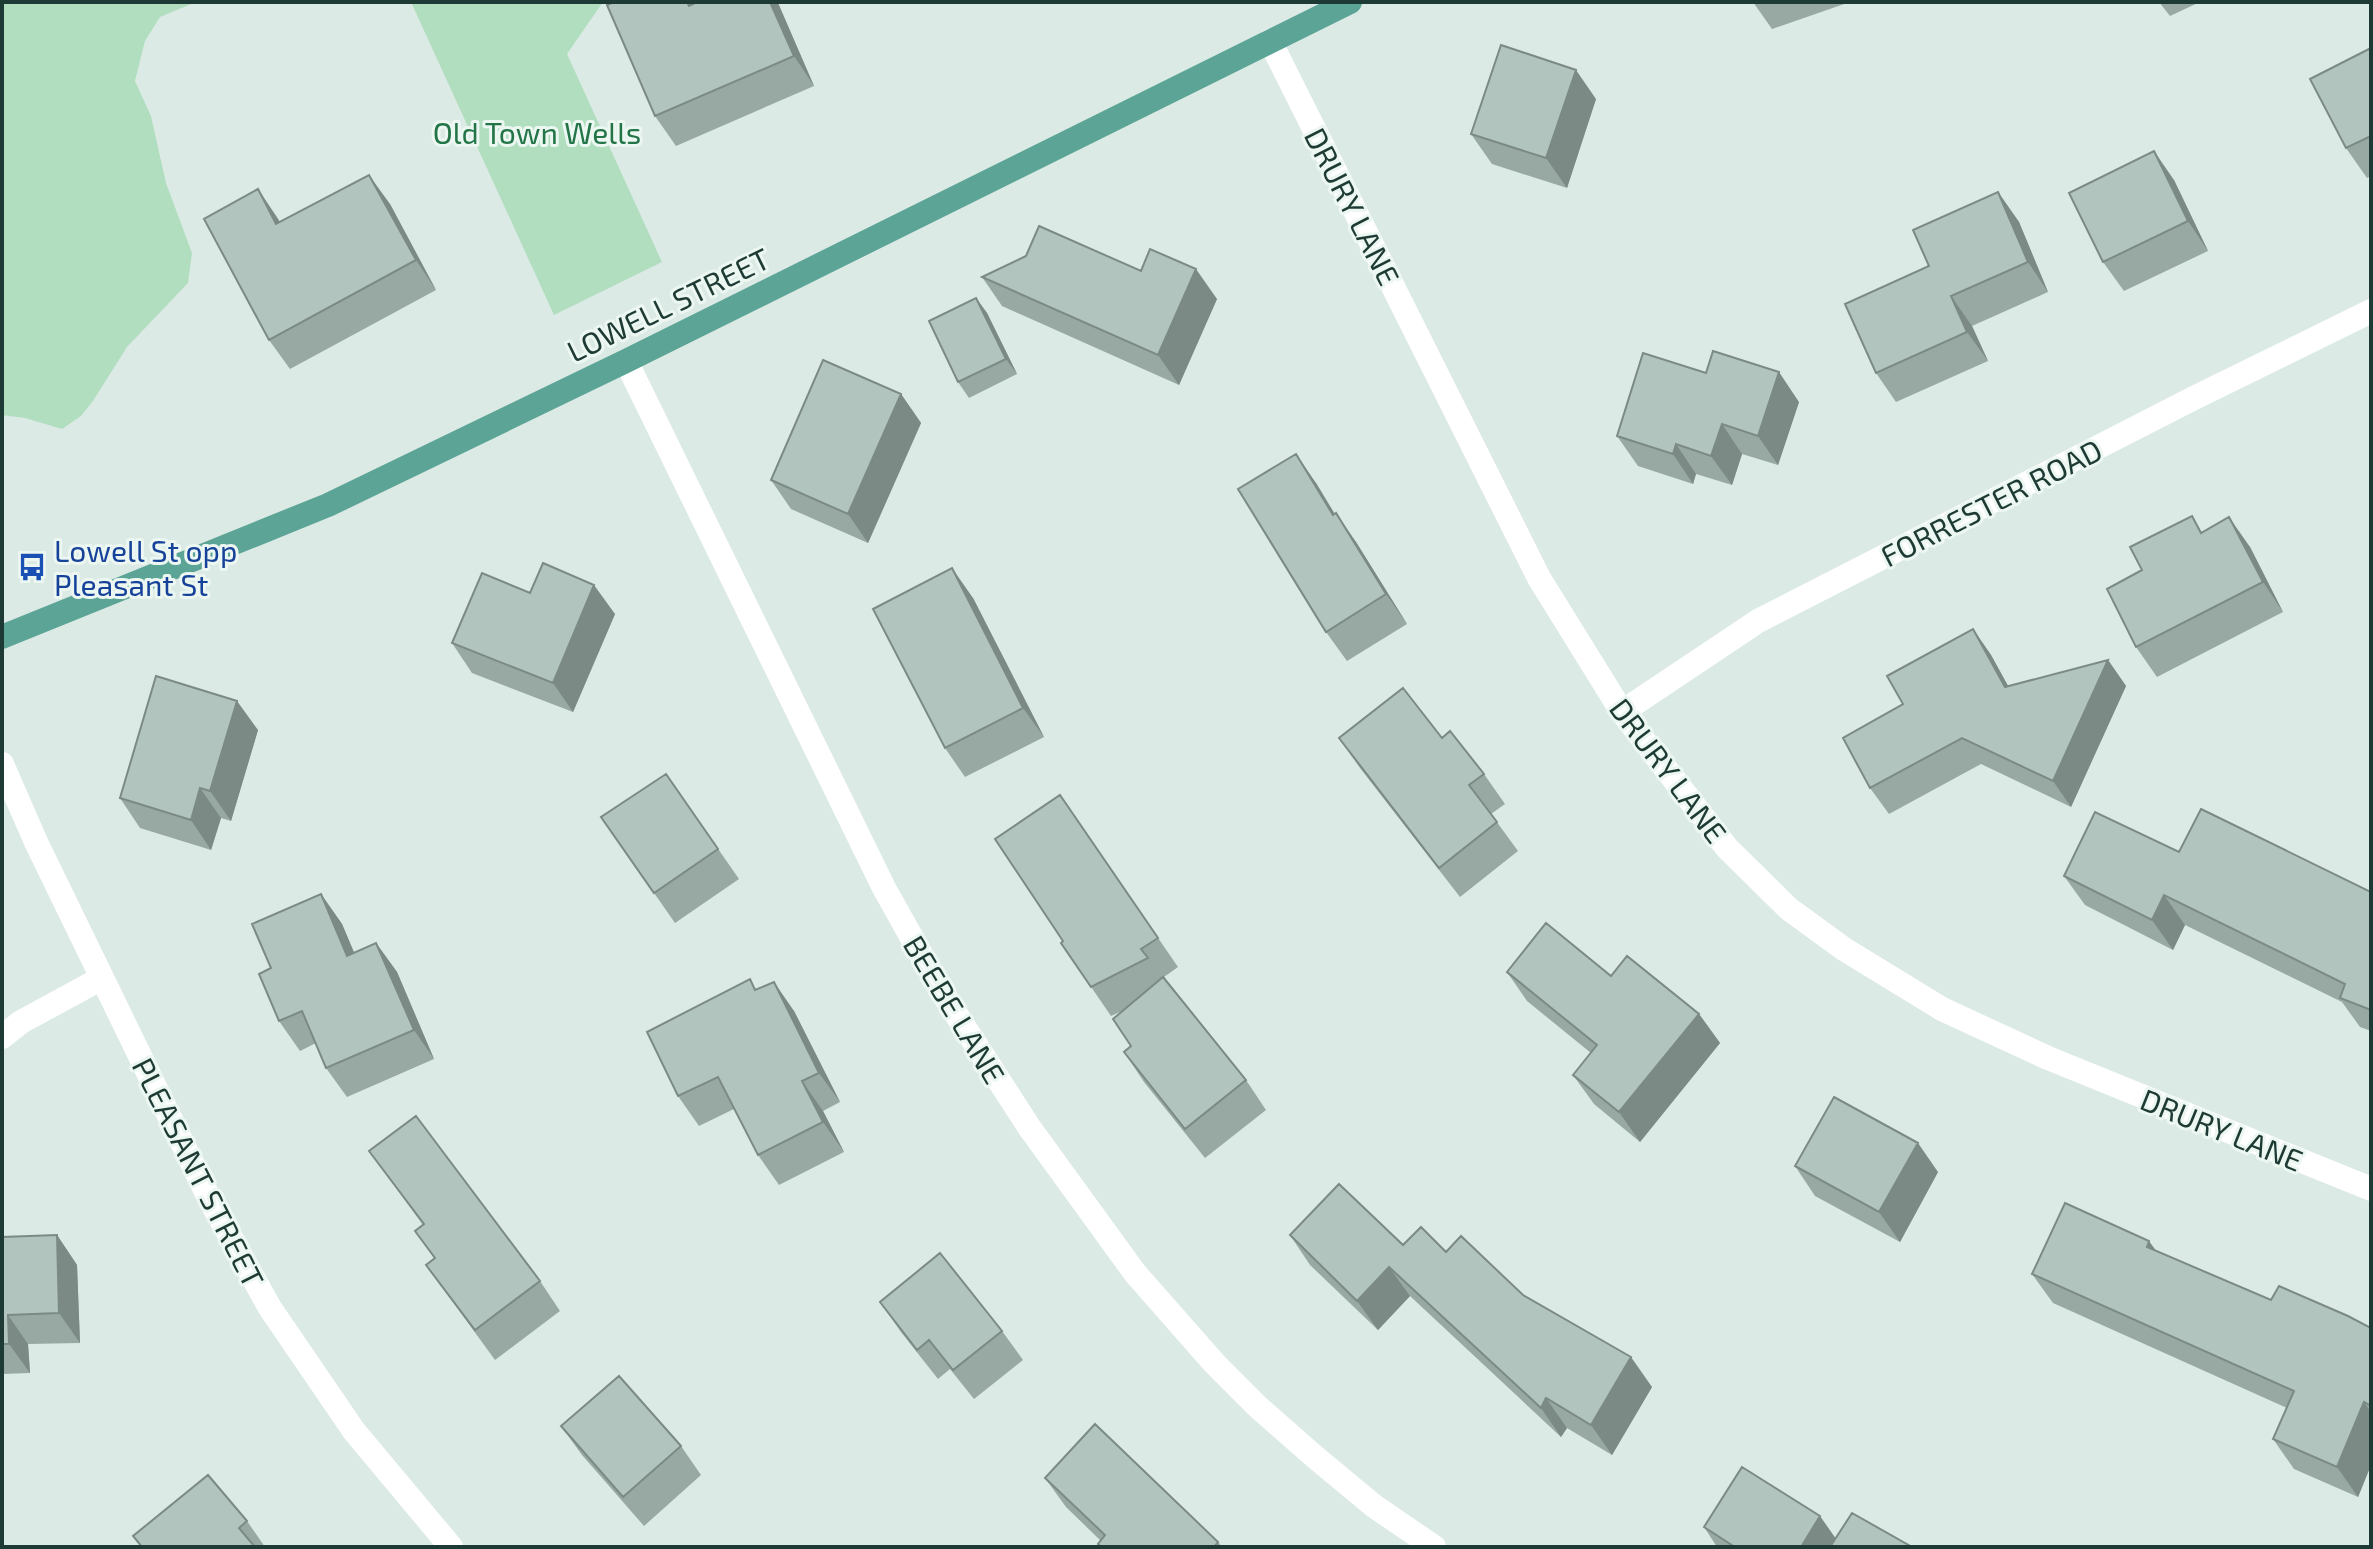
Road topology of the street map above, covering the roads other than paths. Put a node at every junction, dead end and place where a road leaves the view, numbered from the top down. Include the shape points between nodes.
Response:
1 (1350, 2) edge
2 (1270, 41) junction
3 (2371, 311) edge
4 (626, 361) junction
5 (2, 637) edge
6 (1622, 712) junction
7 (2, 764) edge
8 (102, 978) junction
9 (2, 1037) edge
10 (2371, 1189) edge
11 (451, 1547) edge
12 (1434, 1547) edge

1 - 2 main road, LOWELL STREET
2 - 4 main road, LOWELL STREET
2 - 6 street, DRURY LANE via 1539,578
3 - 6 street, FORRESTER ROAD via 1758,621
4 - 5 main road, LOWELL STREET via 328,505
4 - 12 street, BEEBE LANE via 891,901 1029,1127 1135,1273 1215,1364 1315,1457
6 - 10 street, DRURY LANE via 1727,848 1789,909 1844,949 1942,1009 2048,1058
7 - 8 street, PLEASANT STREET
8 - 9 street
8 - 11 street, PLEASANT STREET via 210,1200 270,1308 354,1431

